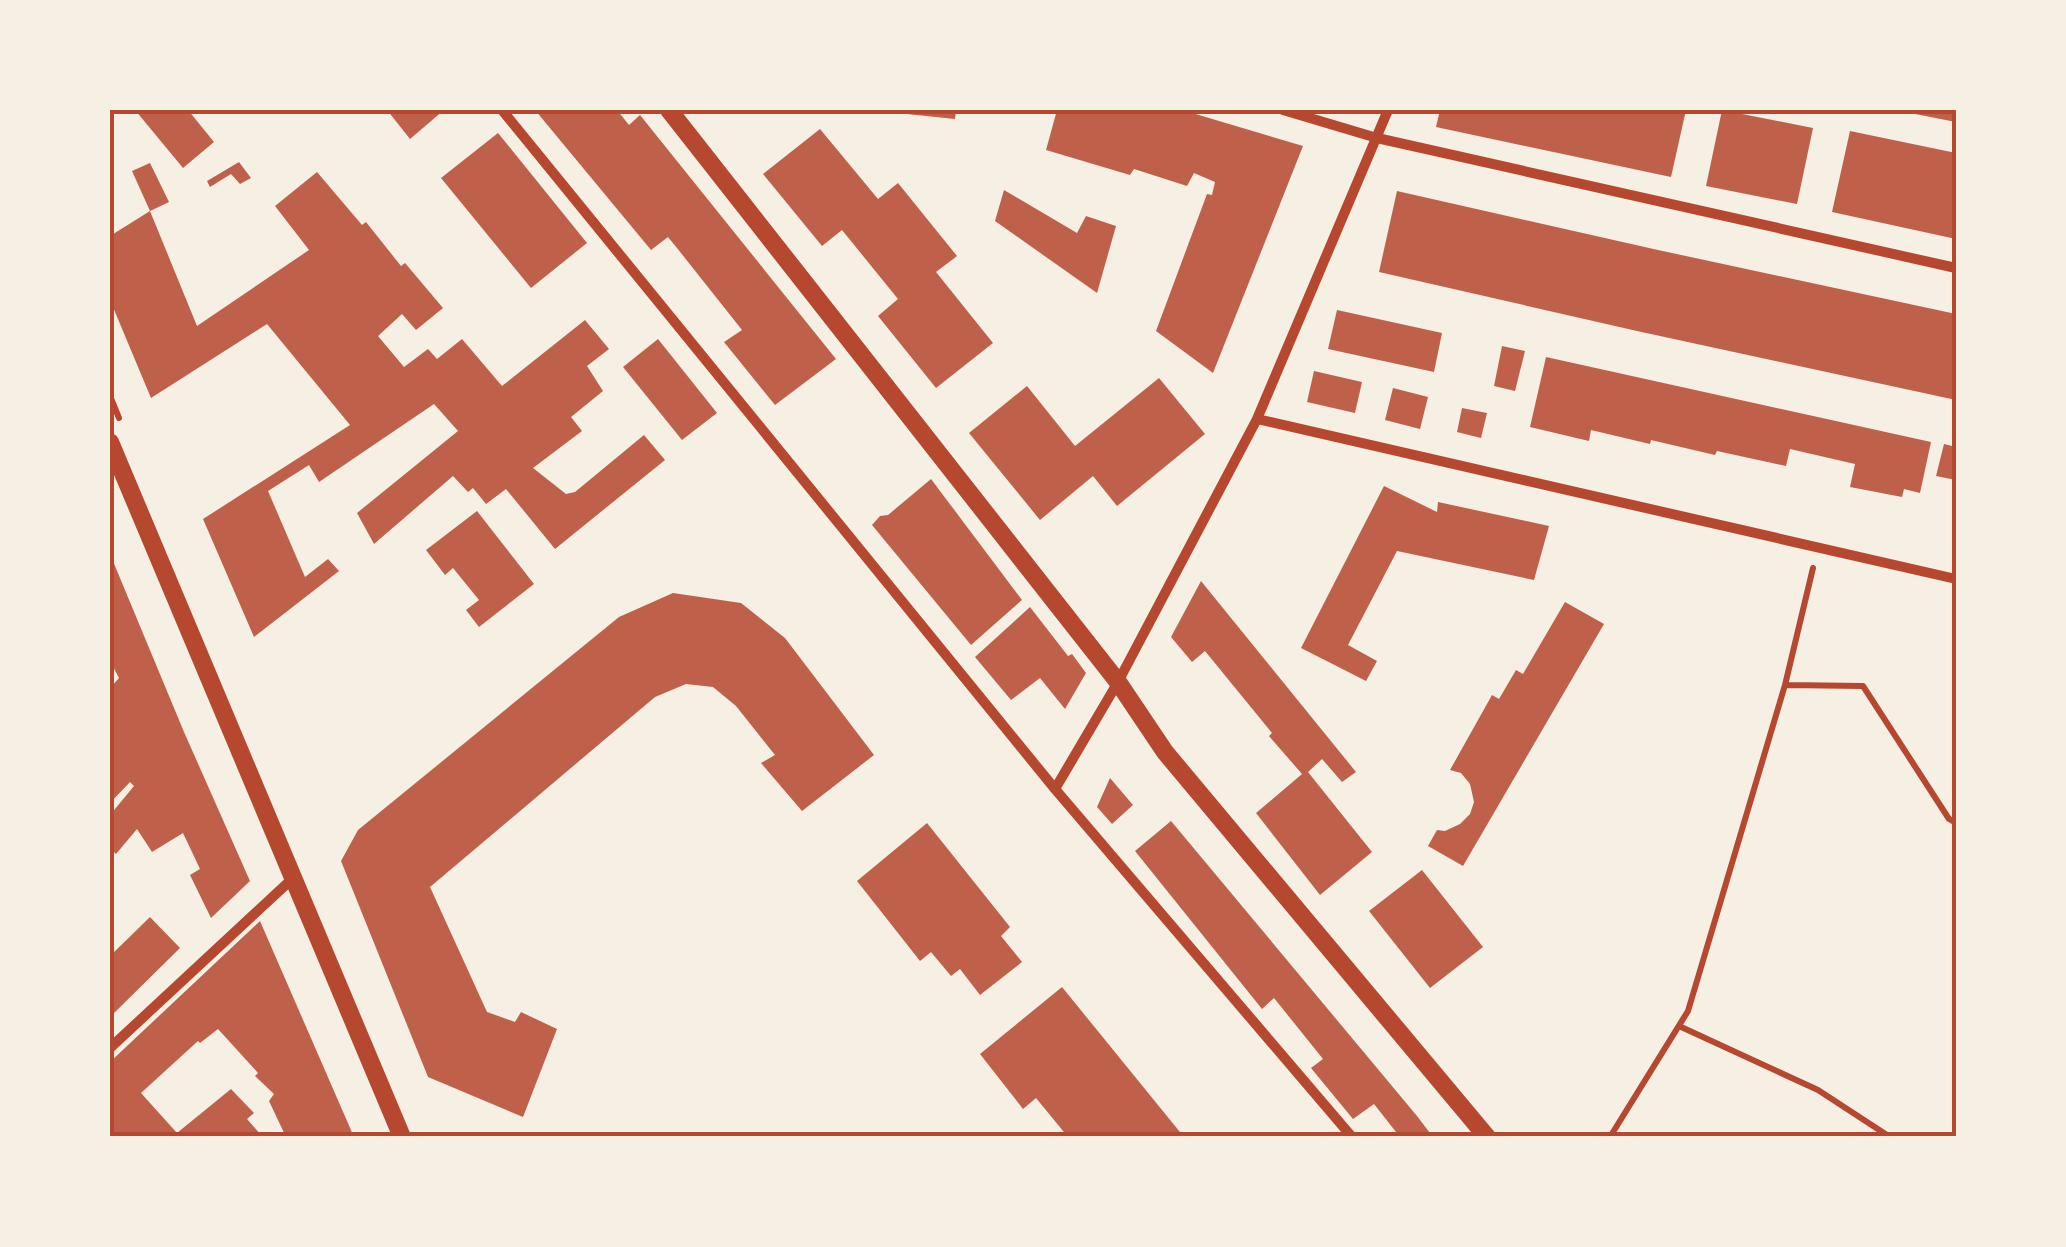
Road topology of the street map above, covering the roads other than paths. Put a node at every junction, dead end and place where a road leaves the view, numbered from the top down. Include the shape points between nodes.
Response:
1 (502, 110) edge
2 (669, 110) edge
3 (1283, 110) edge
4 (1388, 110) edge
5 (1377, 138) junction
6 (1956, 268) edge
7 (1257, 419) junction
8 (110, 442) edge
9 (1956, 580) edge
10 (1118, 682) junction
11 (1055, 789) junction
12 (292, 879) junction
13 (110, 1048) edge
14 (402, 1137) edge
15 (1352, 1137) edge
16 (1486, 1137) edge

1 - 11 street
2 - 10 street
3 - 5 street
4 - 5 street
5 - 6 street
5 - 7 street
7 - 9 street
7 - 10 street
8 - 12 street
10 - 11 street
10 - 16 street via 1165,752
11 - 15 street
12 - 13 street
12 - 14 street

